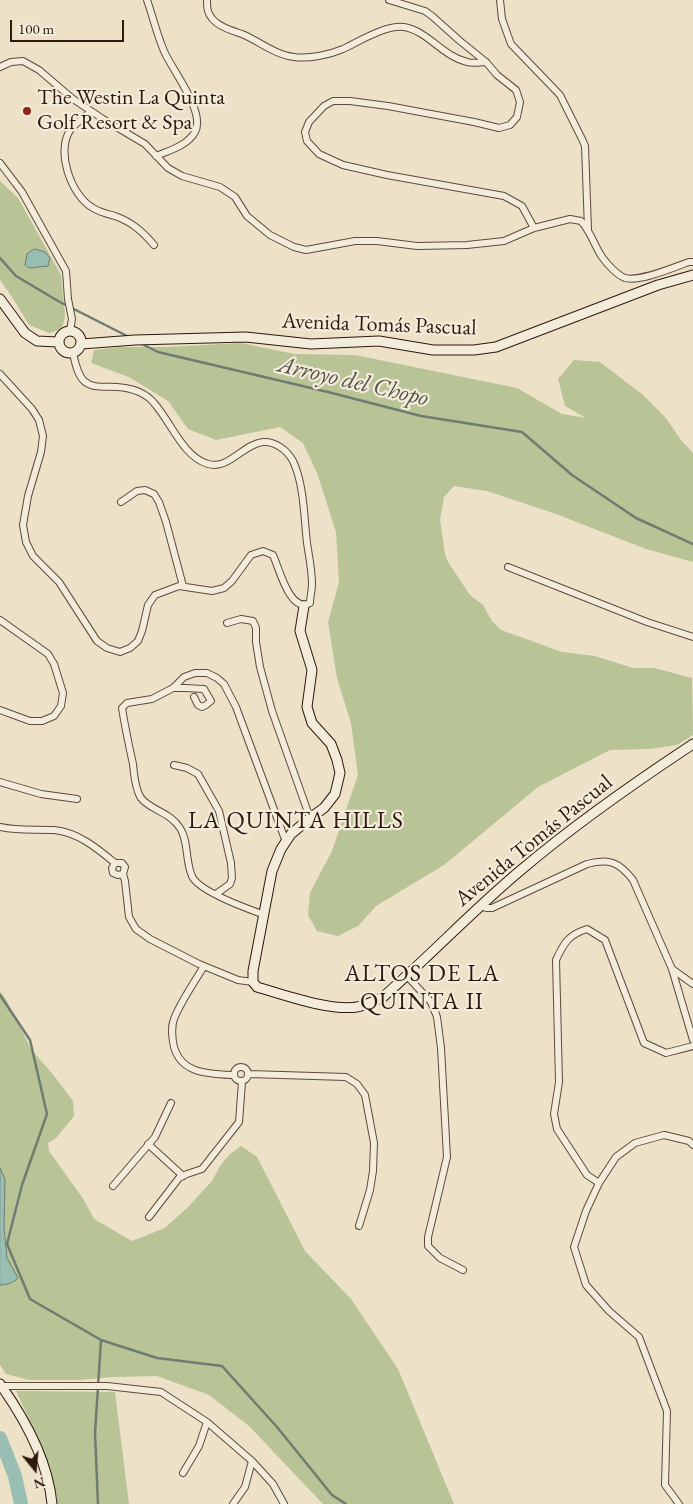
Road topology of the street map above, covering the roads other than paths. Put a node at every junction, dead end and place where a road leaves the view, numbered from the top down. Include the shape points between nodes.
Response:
1 (147, 0) edge
2 (207, 0) edge
3 (389, 0) edge
4 (500, 0) edge
5 (486, 62) junction
6 (0, 67) edge
7 (91, 111) junction
8 (156, 156) junction
9 (0, 163) edge
10 (534, 228) junction
11 (588, 229) junction
12 (154, 246) dead end
13 (693, 262) edge
14 (693, 275) edge
15 (0, 299) edge
16 (70, 331) junction
17 (58, 342) junction
18 (81, 344) junction
19 (73, 353) junction
20 (0, 374) edge
21 (121, 502) dead end
22 (508, 567) dead end
23 (183, 586) junction
24 (304, 606) junction
25 (0, 620) edge
26 (227, 623) dead end
27 (693, 637) edge
28 (173, 688) junction
29 (194, 696) dead end
30 (0, 710) edge
31 (693, 744) edge
32 (174, 765) dead end
33 (0, 782) edge
34 (77, 799) dead end
35 (310, 818) junction
36 (0, 827) edge
37 (286, 842) junction
38 (216, 894) junction
39 (482, 906) junction
40 (264, 914) junction
41 (204, 966) junction
42 (672, 969) junction
43 (406, 976) junction
44 (254, 982) junction
45 (693, 984) edge
46 (693, 1040) edge
47 (693, 1046) edge
48 (249, 1074) junction
49 (234, 1075) junction
50 (242, 1082) junction
51 (171, 1103) dead end
52 (148, 1144) junction
53 (693, 1145) edge
54 (183, 1176) junction
55 (598, 1183) junction
56 (113, 1186) dead end
57 (149, 1217) dead end
58 (359, 1226) dead end
59 (463, 1270) dead end
60 (1, 1385) edge
61 (207, 1422) junction
62 (252, 1461) junction
63 (183, 1473) dead end
64 (52, 1504) edge
65 (233, 1504) edge
66 (284, 1504) edge
67 (679, 1504) edge

1 - 8 street via 164,52 193,103 197,120 195,131 184,144
2 - 5 street via 208,12 224,27 294,57 340,50 382,31 402,27 416,30 456,59 469,63
3 - 5 street via 432,16
4 - 11 street via 502,19 511,44 560,95 585,146
5 - 10 street via 516,90 520,102 517,117 510,125 498,128 388,106 334,101 324,106 309,122 305,132 307,141 319,154 343,165 504,196 522,206
6 - 7 street via 24,61
7 - 8 street via 146,144
7 - 12 street via 71,129 65,141 65,159 71,182 80,198 93,208 135,225
8 - 10 street via 182,176 220,187 236,197 247,216 270,234 306,250 355,241 417,246 476,244 504,241
9 - 16 street via 22,192 66,271 72,319
10 - 11 street via 570,220 580,221
11 - 13 street via 602,258 625,278 641,277
14 - 18 street, Avenida Tomás Pascual via 658,284 496,347 474,350 433,350 379,341 311,344 246,337
15 - 17 street via 25,332 37,341
16 - 17 street via 64,332
16 - 18 street via 78,335
17 - 19 street via 66,353
18 - 19 street
19 - 24 street via 84,381 96,386 140,392 154,402 191,455 201,462 212,465 226,462 248,446 263,442 274,443 285,450 300,480 312,584 310,603
20 - 23 street via 32,409 43,436 23,525 26,542 33,556 58,582 96,641 120,652 130,648 138,641 148,605 156,595
21 - 23 street via 136,491 154,494 166,522
22 - 27 street
23 - 24 street via 212,591 224,588 251,555 263,551 274,555 289,595
24 - 35 street via 300,631 312,670 307,706 312,723 331,744 340,772 335,794
25 - 30 street via 48,654 63,693 61,706 54,716 42,721 30,721
26 - 35 street via 241,619 253,621 256,628 260,667 272,711
28 - 29 street via 204,689 211,701 202,707
28 - 37 street via 184,677 195,673 208,673 224,684 236,707
28 - 38 street via 152,699 127,703 122,708 136,785 141,798 164,812 180,828 192,876 198,884
31 - 39 street, Avenida Tomás Pascual via 578,824
32 - 38 street via 198,774 218,811 232,878 230,884
33 - 34 street via 41,794
35 - 37 street
36 - 41 street via 56,830 93,846 115,863 114,872 123,874 129,917 136,928 150,939
37 - 40 street via 272,871
38 - 40 street
39 - 42 street via 492,908 588,864 613,862 625,869 633,880
39 - 43 street, Avenida Tomás Pascual
40 - 44 street via 253,971
41 - 44 street via 238,980
41 - 49 street via 174,1019 174,1045 186,1065 198,1071
42 - 45 street
42 - 46 street
43 - 44 street, Avenida Tomás Pascual via 383,997 358,1007 341,1008 285,996 256,987
43 - 59 street via 431,1002 437,1017 441,1048 447,1157 428,1246 440,1258
47 - 55 street via 666,1053 644,1043 605,940 588,930 576,933 563,945 556,960 559,1082 554,1114 557,1129 587,1175
48 - 49 street via 241,1067
48 - 50 street
48 - 58 street via 346,1077 365,1095 374,1143 373,1171
49 - 50 street
50 - 54 street via 240,1122 202,1169
51 - 52 street
52 - 54 street
52 - 56 street
53 - 55 street via 664,1135 635,1143 616,1157
54 - 57 street
55 - 67 street via 574,1247 586,1285 639,1337 667,1412 665,1485
60 - 61 street via 107,1386 161,1392
60 - 64 street via 20,1412 36,1444 50,1486
61 - 62 street
61 - 63 street via 199,1446
62 - 65 street via 245,1487
62 - 66 street via 273,1484

